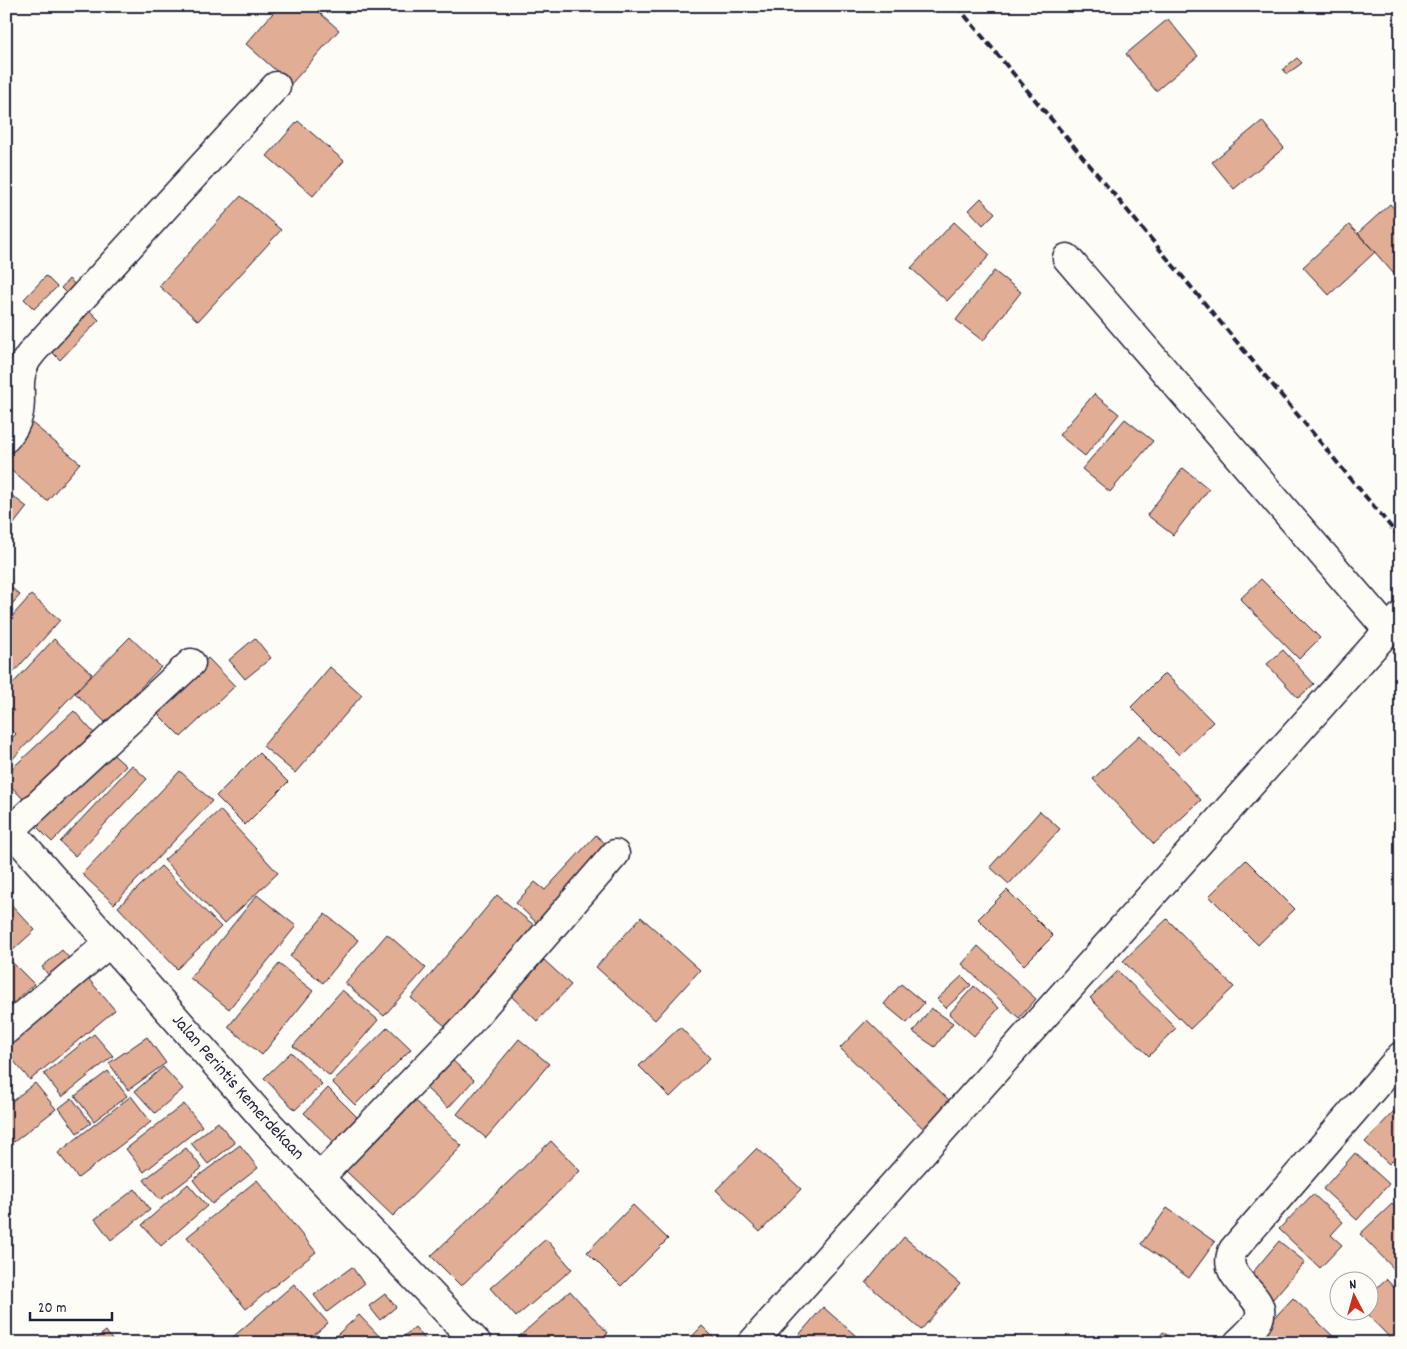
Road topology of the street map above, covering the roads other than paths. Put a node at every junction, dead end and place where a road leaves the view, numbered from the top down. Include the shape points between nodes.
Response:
1 (276, 86) dead end
2 (1067, 258) dead end
3 (6, 438) edge
4 (1394, 623) edge
5 (191, 663) dead end
6 (9, 828) edge
7 (615, 854) dead end
8 (108, 944) junction
9 (6, 1030) edge
10 (1401, 1056) edge
11 (320, 1178) junction
12 (477, 1343) edge
13 (752, 1343) edge
14 (1238, 1343) edge

1 - 3 street via 34,350 22,373 19,418
2 - 4 street
4 - 13 street
5 - 6 street
6 - 8 street, Jalan Perintis Kemerdekaan
7 - 11 street via 467,1025
8 - 9 street
8 - 11 street, Jalan Perintis Kemerdekaan
10 - 14 street via 1233,1250 1230,1258 1232,1272 1250,1292 1260,1313 1258,1321
11 - 12 street, Jalan Perintis Kemerdekaan

